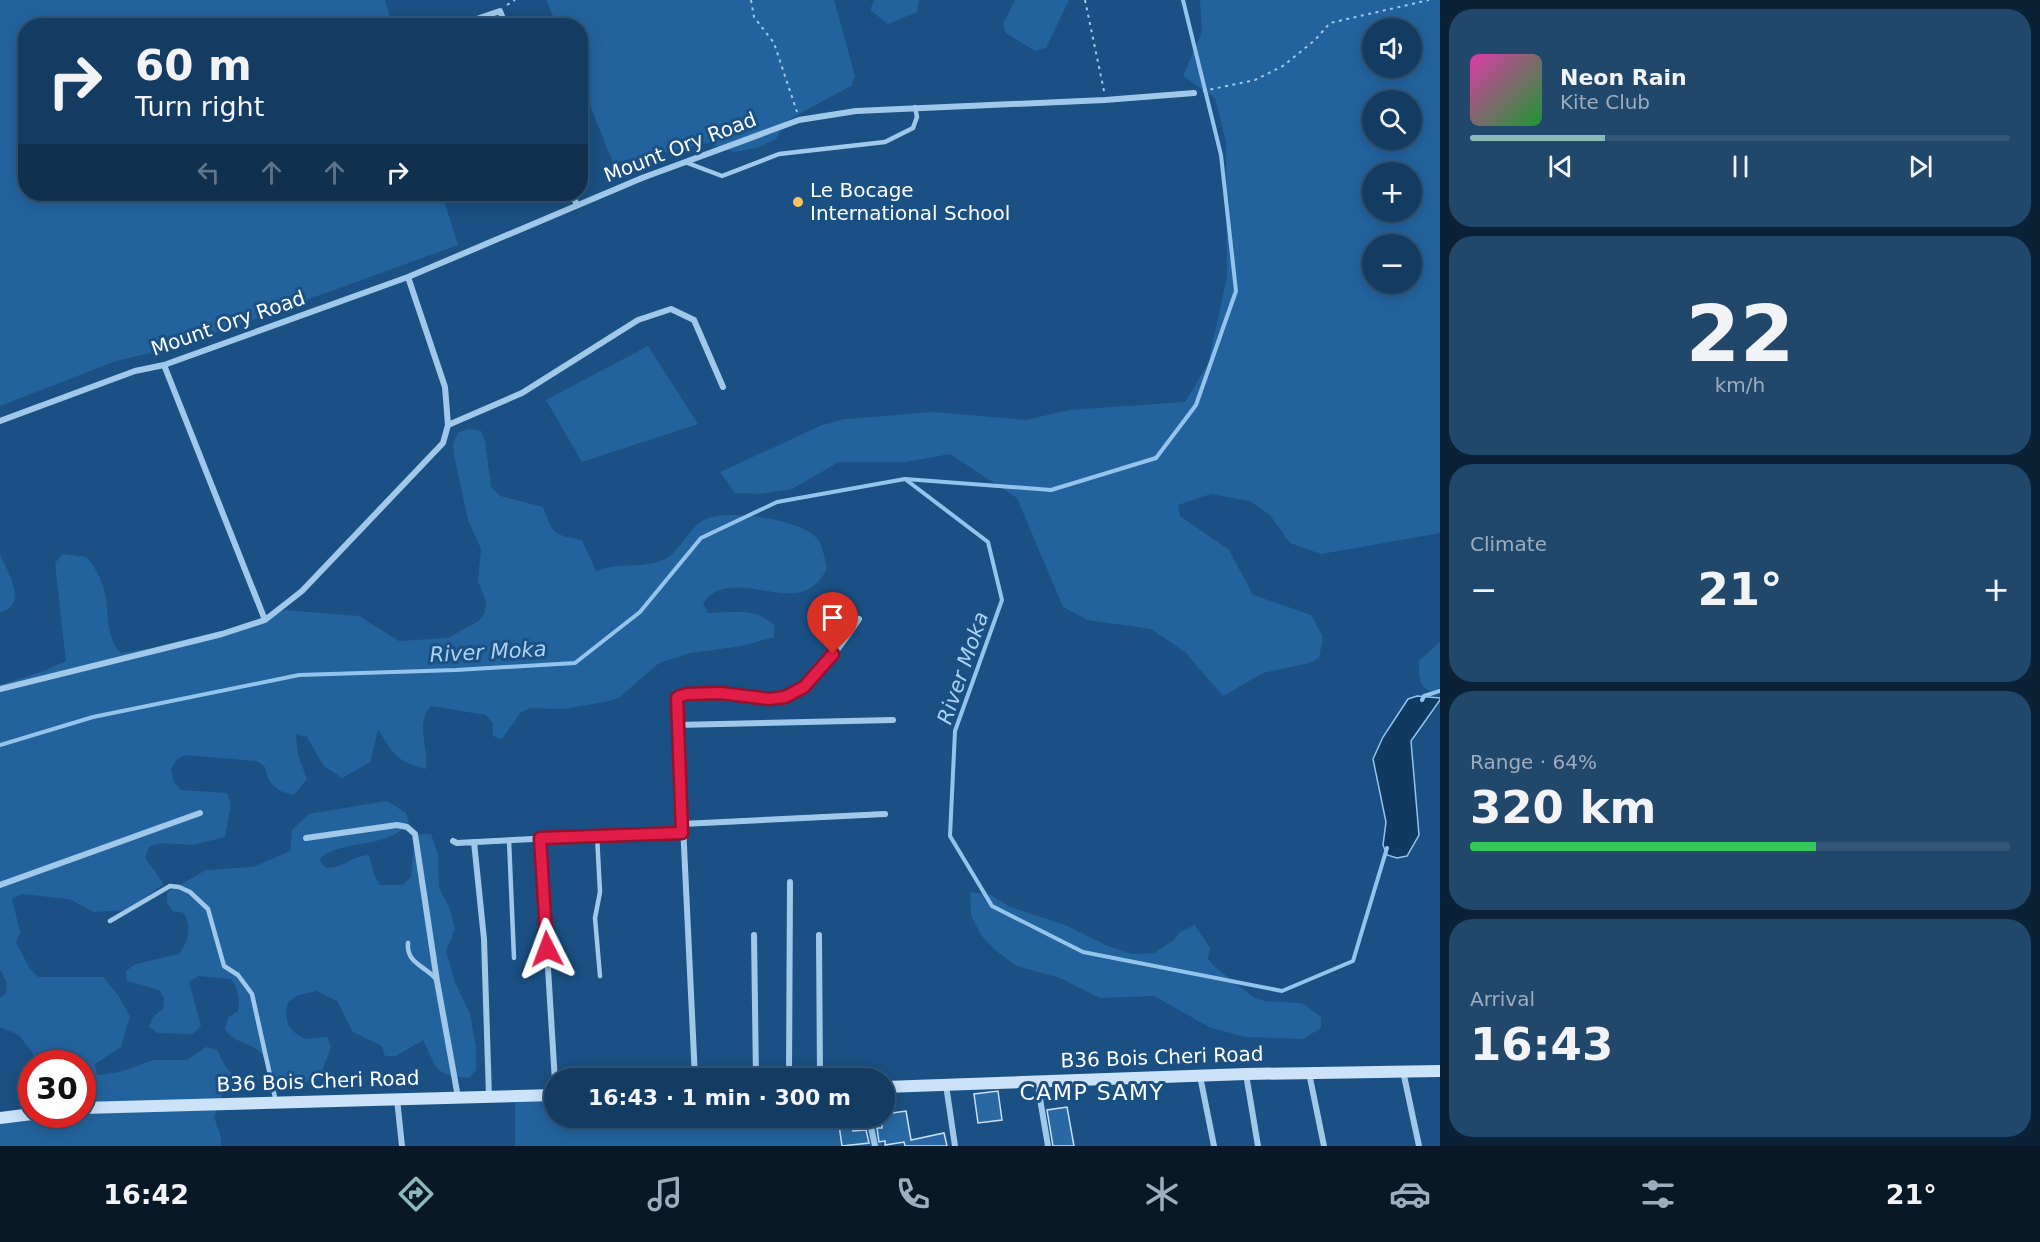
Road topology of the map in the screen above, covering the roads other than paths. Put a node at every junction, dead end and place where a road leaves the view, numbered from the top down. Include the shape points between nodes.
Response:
1 (479, 18) edge
2 (503, 18) edge
3 (1194, 93) dead end
4 (915, 107) junction
5 (685, 162) junction
6 (575, 201) edge
7 (587, 201) edge
8 (588, 201) edge
9 (577, 205) junction
10 (408, 277) junction
11 (164, 365) junction
12 (723, 387) dead end
13 (0, 421) edge
14 (448, 425) junction
15 (859, 620) dead end
16 (265, 621) junction
17 (0, 690) edge
18 (893, 720) dead end
19 (677, 725) junction
20 (200, 813) dead end
21 (885, 814) dead end
22 (681, 824) junction
23 (682, 833) junction
24 (597, 835) junction
25 (306, 838) dead end
26 (540, 838) junction
27 (509, 840) junction
28 (453, 841) dead end
29 (474, 842) junction
30 (790, 882) dead end
31 (0, 885) edge
32 (110, 921) dead end
33 (754, 935) dead end
34 (819, 935) dead end
35 (408, 943) dead end
36 (514, 958) dead end
37 (600, 976) dead end
38 (437, 981) junction
39 (554, 1068) edge
40 (694, 1068) edge
41 (756, 1068) edge
42 (789, 1068) edge
43 (820, 1068) edge
44 (1403, 1071) junction
45 (1440, 1071) edge
46 (1309, 1072) junction
47 (1246, 1074) junction
48 (1200, 1075) junction
49 (1037, 1081) junction
50 (946, 1084) junction
51 (895, 1087) edge
52 (544, 1095) edge
53 (458, 1097) junction
54 (489, 1097) junction
55 (397, 1098) junction
56 (276, 1102) junction
57 (96, 1108) edge
58 (18, 1116) edge
59 (0, 1119) edge
60 (871, 1128) edge
61 (402, 1146) edge
62 (875, 1146) edge
63 (955, 1146) edge
64 (1048, 1146) edge
65 (1214, 1146) edge
66 (1258, 1146) edge
67 (1324, 1146) edge
68 (1419, 1146) edge

1 - 2 street via 500,11
3 - 4 street, Mount Ory Road
4 - 5 street, Mount Ory Road via 799,120
4 - 5 lane via 913,128 885,142 779,154 722,176
5 - 8 street, Mount Ory Road
6 - 9 street
7 - 9 street, Mount Ory Road
9 - 10 street, Mount Ory Road
10 - 11 street, Mount Ory Road
10 - 14 street via 445,387
11 - 13 street, Mount Ory Road via 135,371
11 - 16 street
12 - 14 street via 694,320 671,309 638,320 522,393
14 - 16 street via 443,443 302,591
15 - 19 street via 811,680 794,694 774,699 730,693 680,696 676,701
16 - 17 street
18 - 19 street
19 - 22 street
20 - 31 street
21 - 22 street
22 - 23 street
23 - 24 street
23 - 40 street
24 - 26 street
24 - 37 lane via 600,892 595,918
25 - 38 street via 396,825 413,831 418,841
26 - 27 street
26 - 39 street
27 - 29 street
27 - 36 lane
28 - 29 street
29 - 54 street via 484,939
30 - 42 street
32 - 56 lane via 170,886 179,886 198,898 208,909 224,966 238,975 252,994
33 - 41 street
34 - 43 street
35 - 38 lane via 410,957
38 - 53 street
44 - 45 main road, B36 Bois Cheri Road
44 - 46 main road, B36 Bois Cheri Road
44 - 68 street
46 - 47 main road, B36 Bois Cheri Road
46 - 67 street
47 - 48 main road, B36 Bois Cheri Road
47 - 66 street
48 - 49 main road, B36 Bois Cheri Road
48 - 65 street
49 - 50 main road, B36 Bois Cheri Road
49 - 64 street
50 - 51 main road, B36 Bois Cheri Road
50 - 63 street
52 - 54 main road, B36 Bois Cheri Road
53 - 54 main road, B36 Bois Cheri Road
53 - 55 main road, B36 Bois Cheri Road
55 - 56 main road, B36 Bois Cheri Road
55 - 61 street
56 - 57 main road, B36 Bois Cheri Road
58 - 59 main road
60 - 62 street

